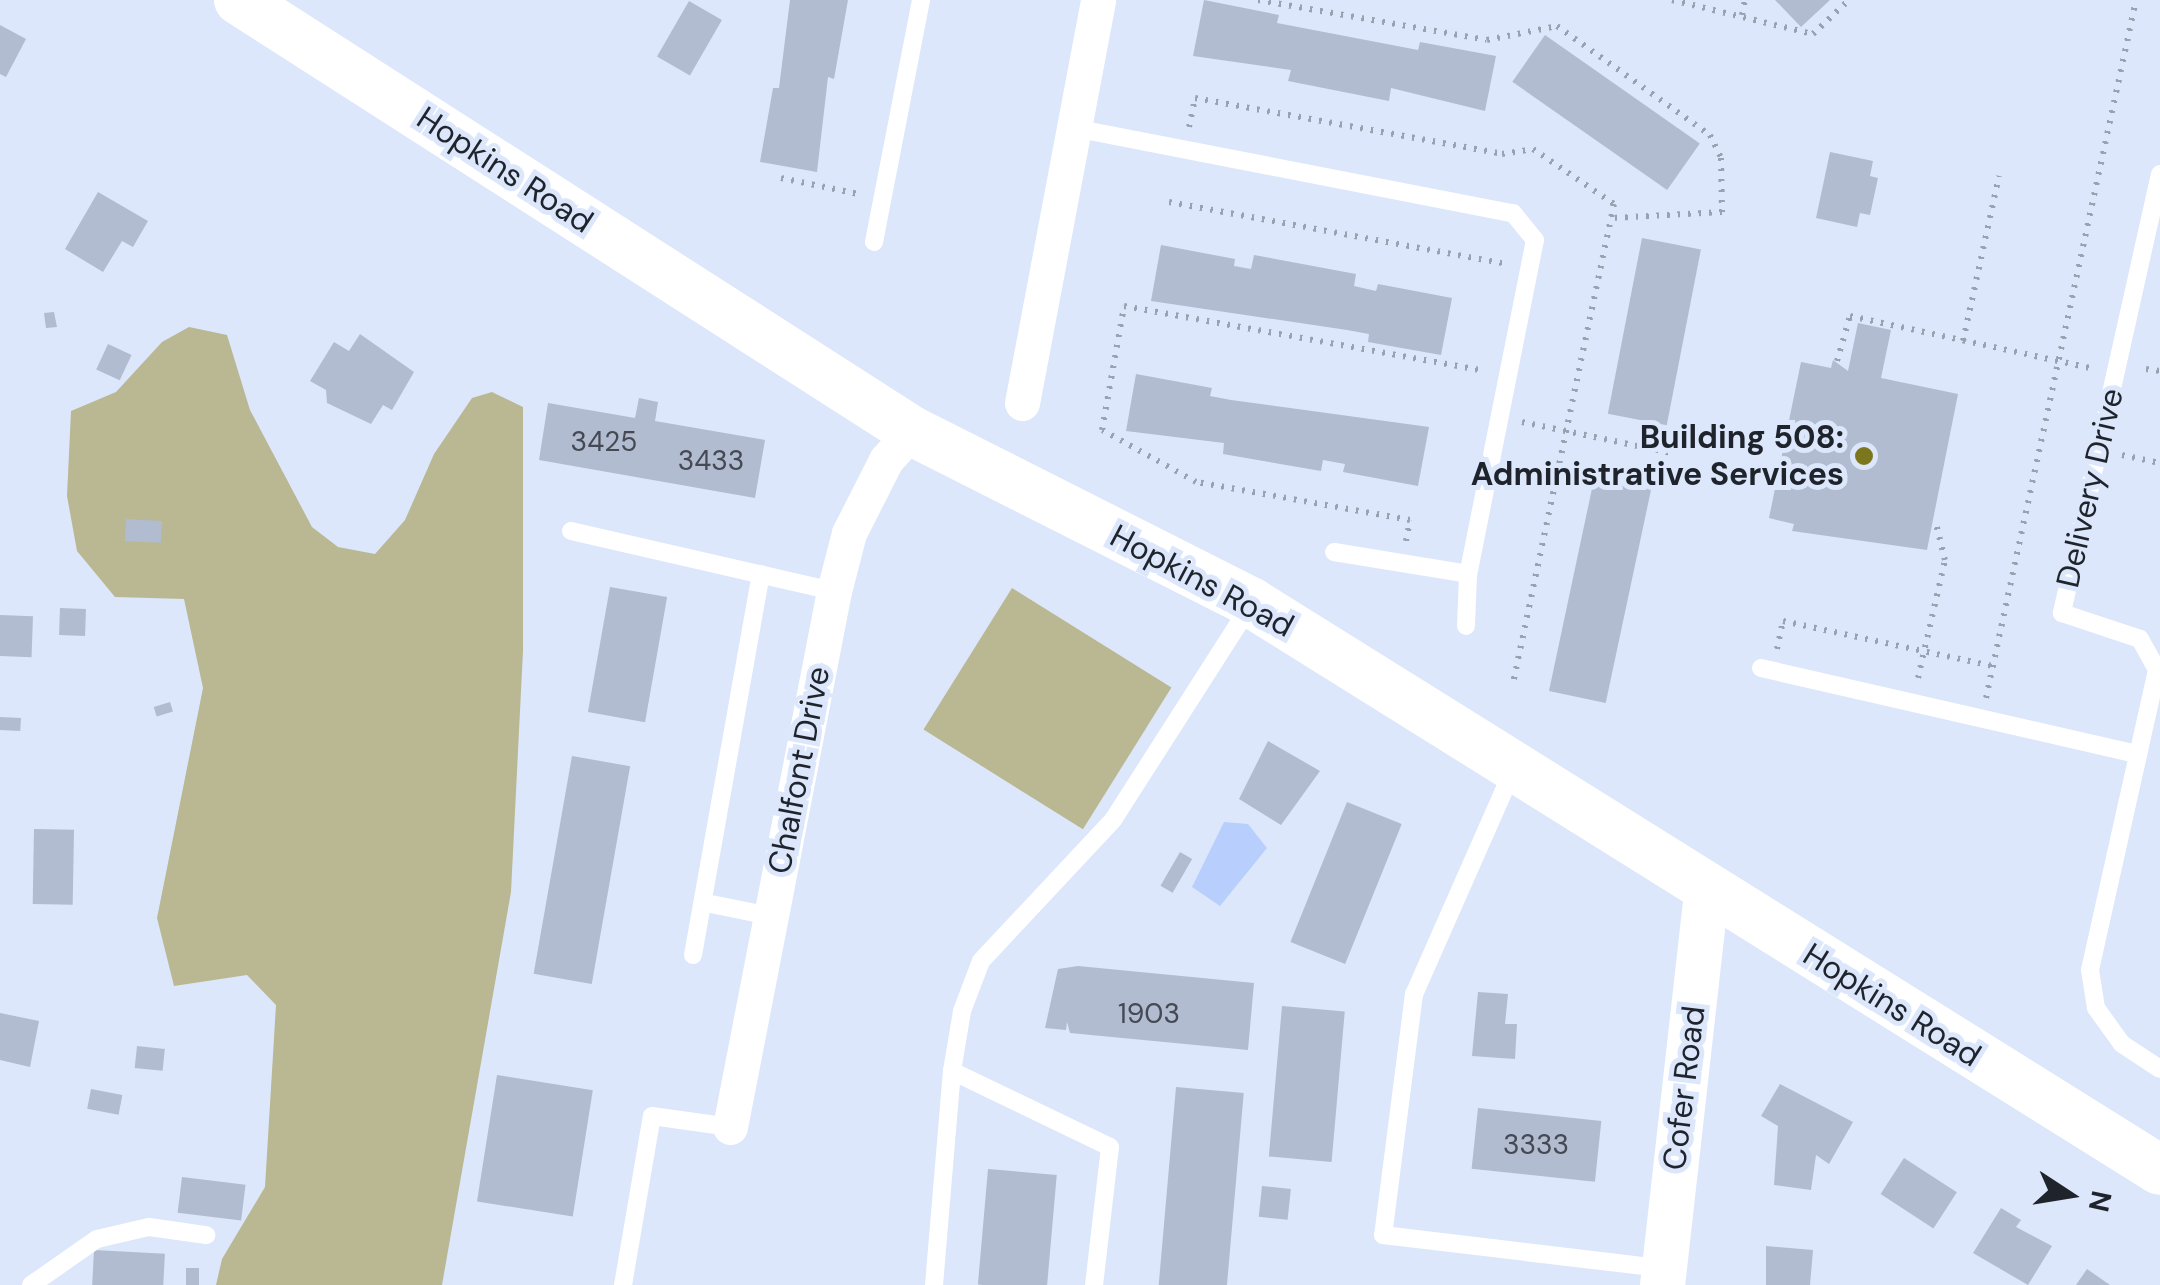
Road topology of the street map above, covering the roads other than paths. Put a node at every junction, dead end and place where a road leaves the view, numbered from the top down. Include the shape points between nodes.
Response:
1 (239, 0) edge
2 (921, 0) edge
3 (1098, 0) edge
4 (1074, 128) junction
5 (2160, 174) edge
6 (874, 242) dead end
7 (1022, 403) dead end
8 (912, 431) junction
9 (570, 531) dead end
10 (1334, 552) dead end
11 (761, 574) junction
12 (1468, 574) junction
13 (834, 590) junction
14 (1252, 603) junction
15 (1466, 626) dead end
16 (1761, 668) dead end
17 (2138, 754) junction
18 (1515, 765) junction
19 (1706, 890) junction
20 (706, 903) junction
21 (770, 916) junction
22 (693, 955) dead end
23 (2160, 1069) edge
24 (952, 1071) junction
25 (730, 1126) joint
26 (2160, 1170) edge
27 (206, 1234) dead end
28 (1662, 1276) edge
29 (31, 1285) edge
30 (622, 1285) edge
31 (934, 1285) edge
32 (1094, 1285) edge

1 - 8 main road, Hopkins Road
2 - 6 lane
3 - 4 street
4 - 7 street
4 - 12 lane via 1513,213 1535,240
5 - 17 lane, Delivery Drive via 2062,614 2140,639 2157,670
8 - 13 street, Chalfont Drive via 886,460 849,533
8 - 14 main road, Hopkins Road
9 - 11 lane
10 - 12 lane
11 - 13 lane
11 - 20 lane
12 - 15 lane
13 - 21 street, Chalfont Drive
14 - 18 main road, Hopkins Road
14 - 24 lane via 1113,820 981,961 962,1011
16 - 17 lane
17 - 23 lane, Delivery Drive via 2090,970 2096,1008 2122,1044
18 - 19 main road, Hopkins Road
18 - 28 lane via 1414,994 1383,1235
19 - 26 main road, Hopkins Road
19 - 28 street, Cofer Road
20 - 21 lane
20 - 22 lane
21 - 25 street, Chalfont Drive
24 - 31 lane
24 - 32 lane via 1110,1147
25 - 30 lane via 652,1116
27 - 29 lane via 148,1227 98,1239

